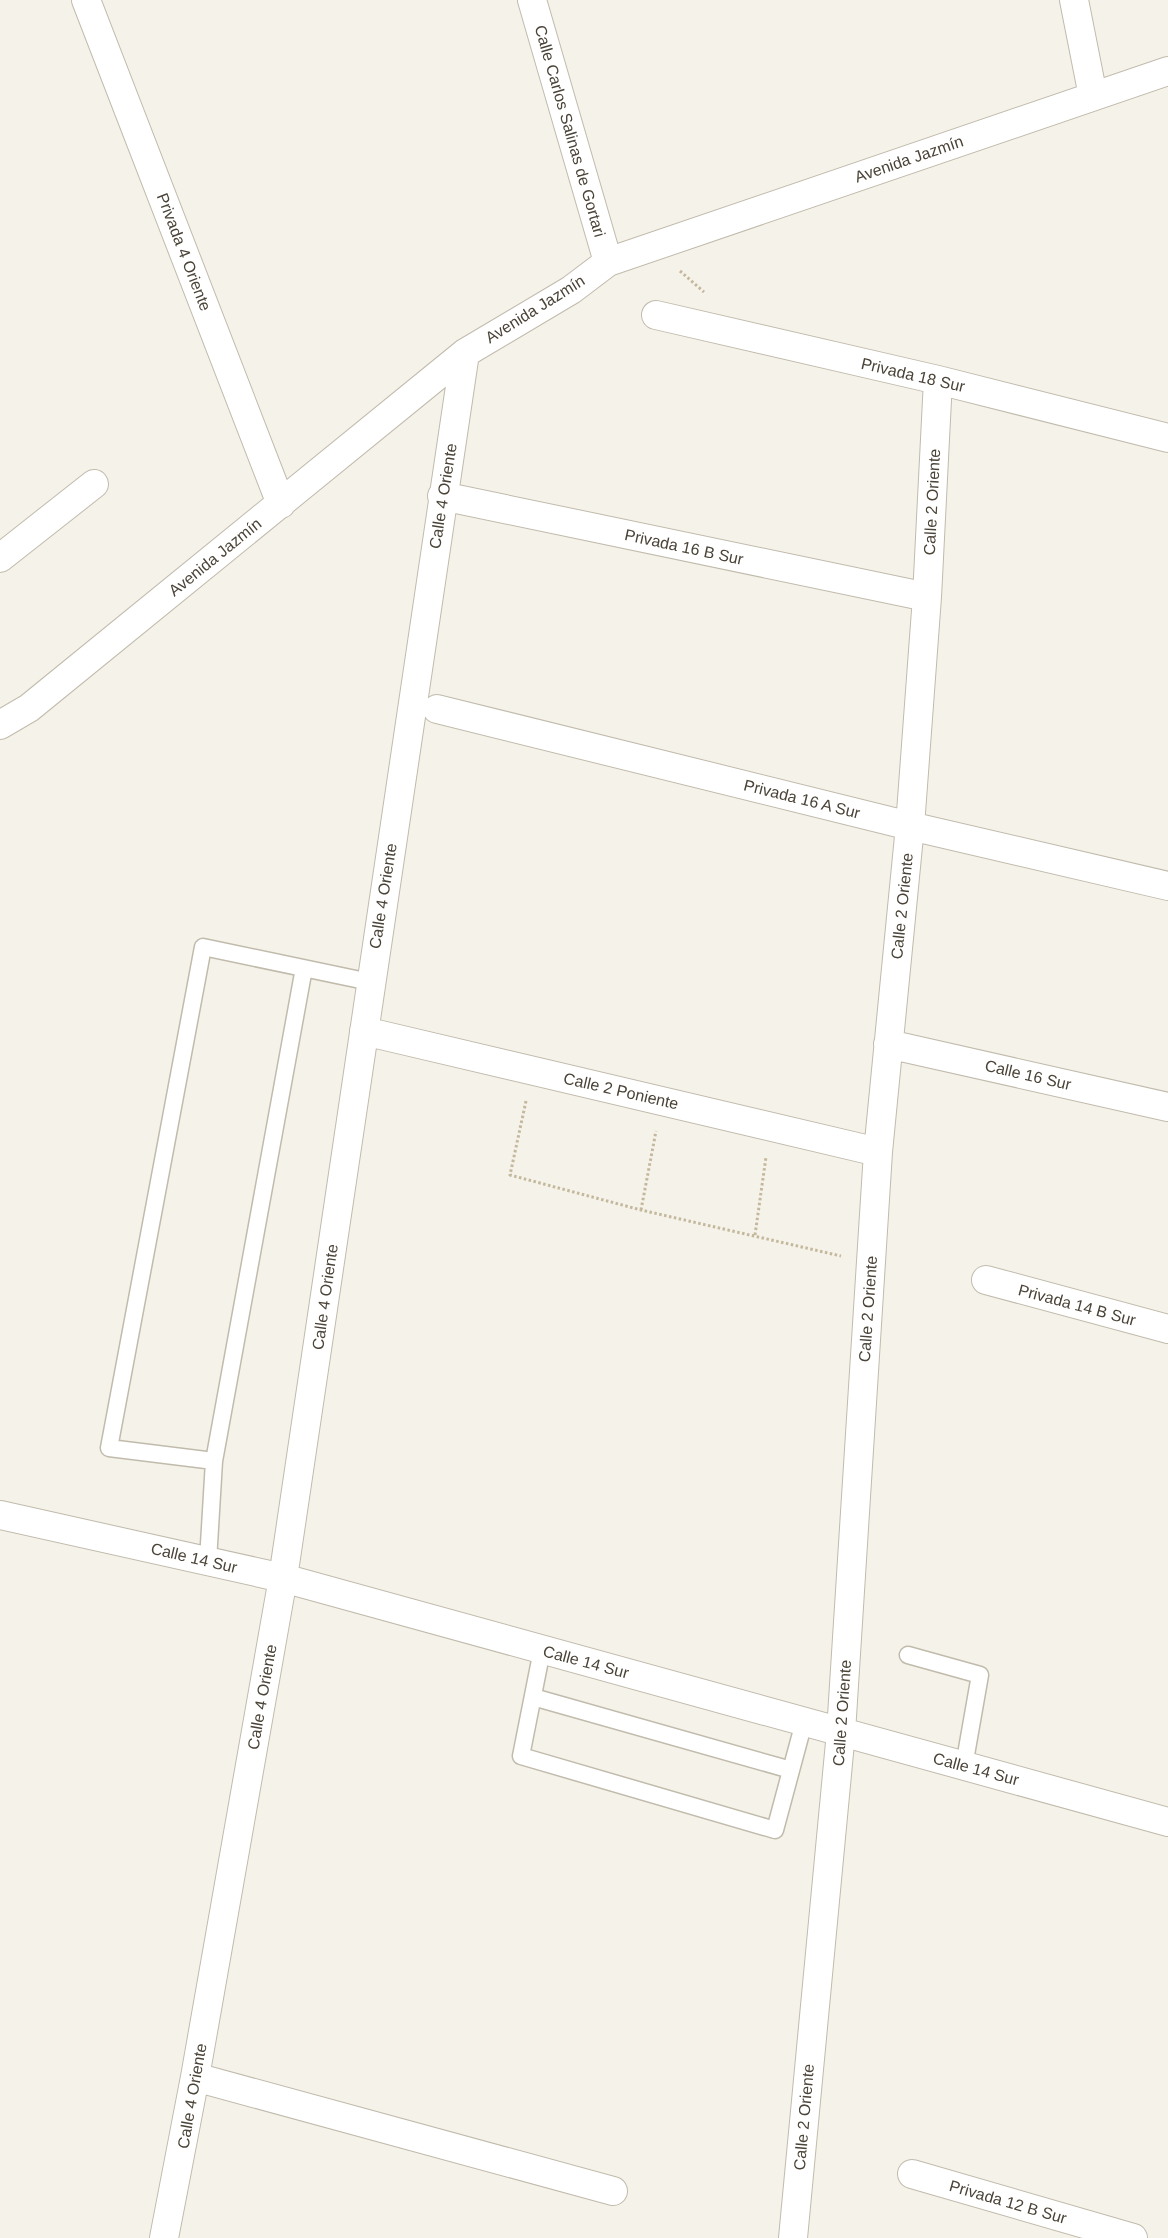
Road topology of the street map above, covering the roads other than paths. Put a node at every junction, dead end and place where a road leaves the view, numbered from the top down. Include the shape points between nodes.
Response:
1 (86, 0) edge
2 (532, 0) edge
3 (1074, 0) edge
4 (1168, 71) edge
5 (1093, 96) junction
6 (608, 262) junction
7 (656, 315) dead end
8 (465, 353) junction
9 (938, 380) junction
10 (1168, 438) edge
11 (94, 484) dead end
12 (442, 496) junction
13 (281, 504) junction
14 (0, 558) edge
15 (926, 597) junction
16 (437, 709) dead end
17 (0, 725) edge
18 (910, 826) junction
19 (1168, 886) edge
20 (304, 968) junction
21 (370, 982) junction
22 (364, 1031) junction
23 (888, 1044) junction
24 (1168, 1107) edge
25 (878, 1152) junction
26 (986, 1280) dead end
27 (1168, 1329) edge
28 (214, 1461) junction
29 (0, 1515) edge
30 (208, 1562) junction
31 (283, 1578) junction
32 (542, 1650) junction
33 (908, 1655) dead end
34 (532, 1697) junction
35 (804, 1722) junction
36 (841, 1732) junction
37 (964, 1766) junction
38 (791, 1770) junction
39 (1168, 1822) edge
40 (196, 2077) junction
41 (912, 2174) dead end
42 (613, 2190) dead end
43 (1116, 2236) edge
44 (164, 2238) edge
45 (793, 2238) edge

1 - 13 street, Privada 4 Oriente
2 - 6 street, Calle Carlos Salinas de Gortari
3 - 5 street
4 - 5 street, Avenida Jazmín
5 - 6 street, Avenida Jazmín
6 - 8 street, Avenida Jazmín via 571,290
7 - 9 street, Privada 18 Sur
8 - 12 street, Calle 4 Oriente
8 - 13 street, Avenida Jazmín
9 - 10 street, Privada 18 Sur
9 - 15 street, Calle 2 Oriente
11 - 14 street
12 - 15 street, Privada 16 B Sur
12 - 21 street, Calle 4 Oriente
13 - 17 street, Avenida Jazmín via 29,708
15 - 18 street, Calle 2 Oriente
16 - 18 street, Privada 16 A Sur
18 - 19 street, Privada 16 A Sur
18 - 23 street, Calle 2 Oriente
20 - 21 lane
20 - 28 lane
20 - 28 lane via 203,948 109,1448
21 - 22 street, Calle 4 Oriente
22 - 25 street, Calle 2 Poniente
22 - 31 street, Calle 4 Oriente
23 - 24 street, Calle 16 Sur
23 - 25 street, Calle 2 Oriente
25 - 36 street, Calle 2 Oriente
26 - 27 street, Privada 14 B Sur
28 - 30 lane
29 - 30 street, Calle 14 Sur
30 - 31 street, Calle 14 Sur
31 - 32 street, Calle 14 Sur
31 - 40 street, Calle 4 Oriente
32 - 34 lane
32 - 35 street, Calle 14 Sur
33 - 37 lane via 980,1675
34 - 38 lane
34 - 38 lane via 521,1756 775,1830
35 - 36 street, Calle 14 Sur
35 - 38 lane
36 - 37 street, Calle 14 Sur
36 - 45 street, Calle 2 Oriente
37 - 39 street, Calle 14 Sur
40 - 42 street
40 - 44 street, Calle 4 Oriente
41 - 43 street, Privada 12 B Sur

